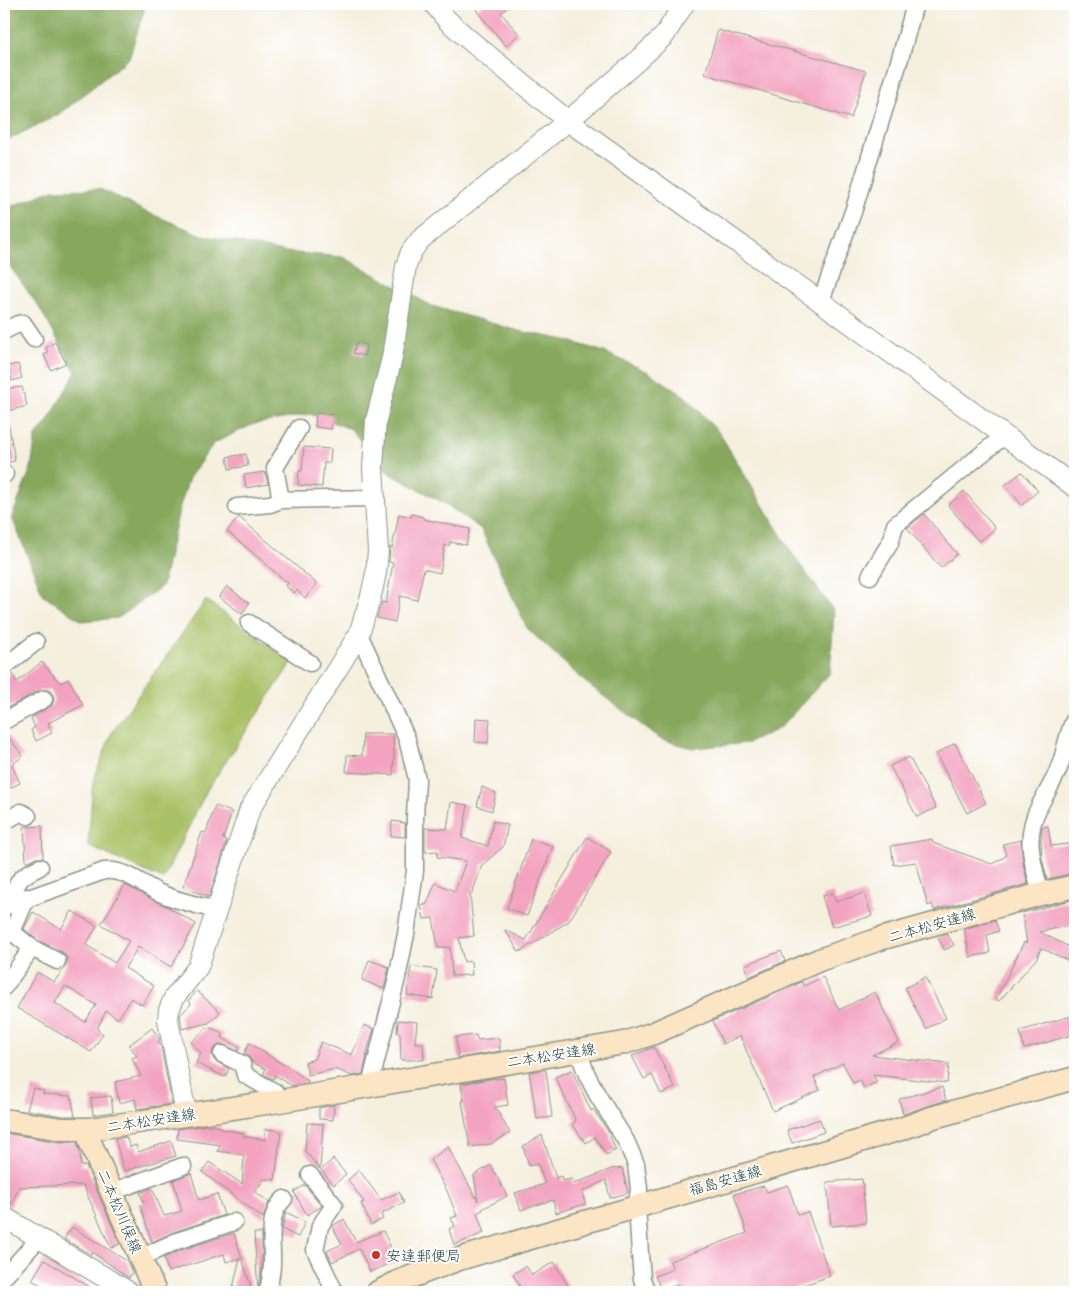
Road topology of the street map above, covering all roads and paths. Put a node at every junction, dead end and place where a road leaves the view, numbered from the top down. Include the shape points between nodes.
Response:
1 (434, 4) edge
2 (684, 4) edge
3 (915, 4) edge
4 (568, 120) junction
5 (820, 301) junction
6 (4, 331) edge
7 (34, 339) dead end
8 (299, 428) dead end
9 (1005, 435) junction
10 (1075, 487) edge
11 (374, 498) junction
12 (281, 500) junction
13 (237, 507) dead end
14 (870, 576) dead end
15 (249, 623) dead end
16 (359, 634) junction
17 (36, 642) dead end
18 (310, 663) dead end
19 (4, 667) edge
20 (44, 699) dead end
21 (4, 718) edge
22 (1075, 718) edge
23 (28, 816) dead end
24 (4, 822) edge
25 (40, 868) dead end
26 (1075, 886) edge
27 (1040, 894) junction
28 (15, 902) edge
29 (216, 910) junction
30 (32, 948) junction
31 (57, 961) dead end
32 (4, 987) edge
33 (578, 1051) junction
34 (222, 1054) dead end
35 (1075, 1078) edge
36 (370, 1085) junction
37 (280, 1101) junction
38 (186, 1114) junction
39 (4, 1120) edge
40 (90, 1129) junction
41 (183, 1166) dead end
42 (310, 1175) dead end
43 (111, 1192) junction
44 (284, 1199) dead end
45 (637, 1205) junction
46 (4, 1217) edge
47 (234, 1222) dead end
48 (40, 1238) junction
49 (140, 1258) junction
50 (6, 1275) dead end
51 (129, 1292) edge
52 (155, 1292) edge
53 (268, 1292) edge
54 (335, 1292) edge
55 (378, 1292) edge
56 (646, 1292) edge

1 - 4 street via 467,38
2 - 4 street via 664,36
3 - 5 street via 854,209
4 - 5 street
4 - 11 street via 420,240 410,252 392,358 376,420
5 - 9 street
6 - 7 street via 23,323
8 - 12 street via 275,468
9 - 10 street
9 - 14 street via 895,525 890,543
11 - 12 street
11 - 16 street via 378,551 376,573
12 - 13 street
15 - 18 street
16 - 29 street via 250,808
16 - 36 street via 407,739 418,779 415,871 406,934
17 - 19 street
20 - 21 street via 6,720
22 - 27 street via 1060,765 1037,810 1032,828 1030,851
23 - 24 street via 21,812
25 - 28 street via 24,874 15,888
26 - 27 main road, 二本松安達線
27 - 33 main road, 二本松安達線 via 880,939 819,960 654,1033 624,1043
28 - 29 street via 114,870 161,894
28 - 30 street via 12,932
29 - 38 street via 198,966 169,1010 168,1020
30 - 31 street
30 - 32 street
33 - 36 main road, 二本松安達線
33 - 45 street via 587,1075 636,1164 640,1189
34 - 37 street via 242,1064 245,1075 275,1092
35 - 45 main road, 福島安達線
36 - 37 main road, 二本松安達線
37 - 38 main road, 二本松安達線
38 - 40 main road, 二本松安達線
39 - 40 main road, 二本松安達線 via 62,1129
40 - 43 main road, 二本松川俣線 via 90,1142
41 - 43 street
42 - 54 street via 334,1206 320,1226 315,1250
43 - 49 main road, 二本松川俣線
44 - 53 street via 272,1219 272,1267
45 - 55 main road, 福島安達線 via 459,1258
45 - 56 street via 642,1279
46 - 48 street
47 - 49 street
48 - 50 street
48 - 51 street
49 - 52 main road, 二本松川俣線

